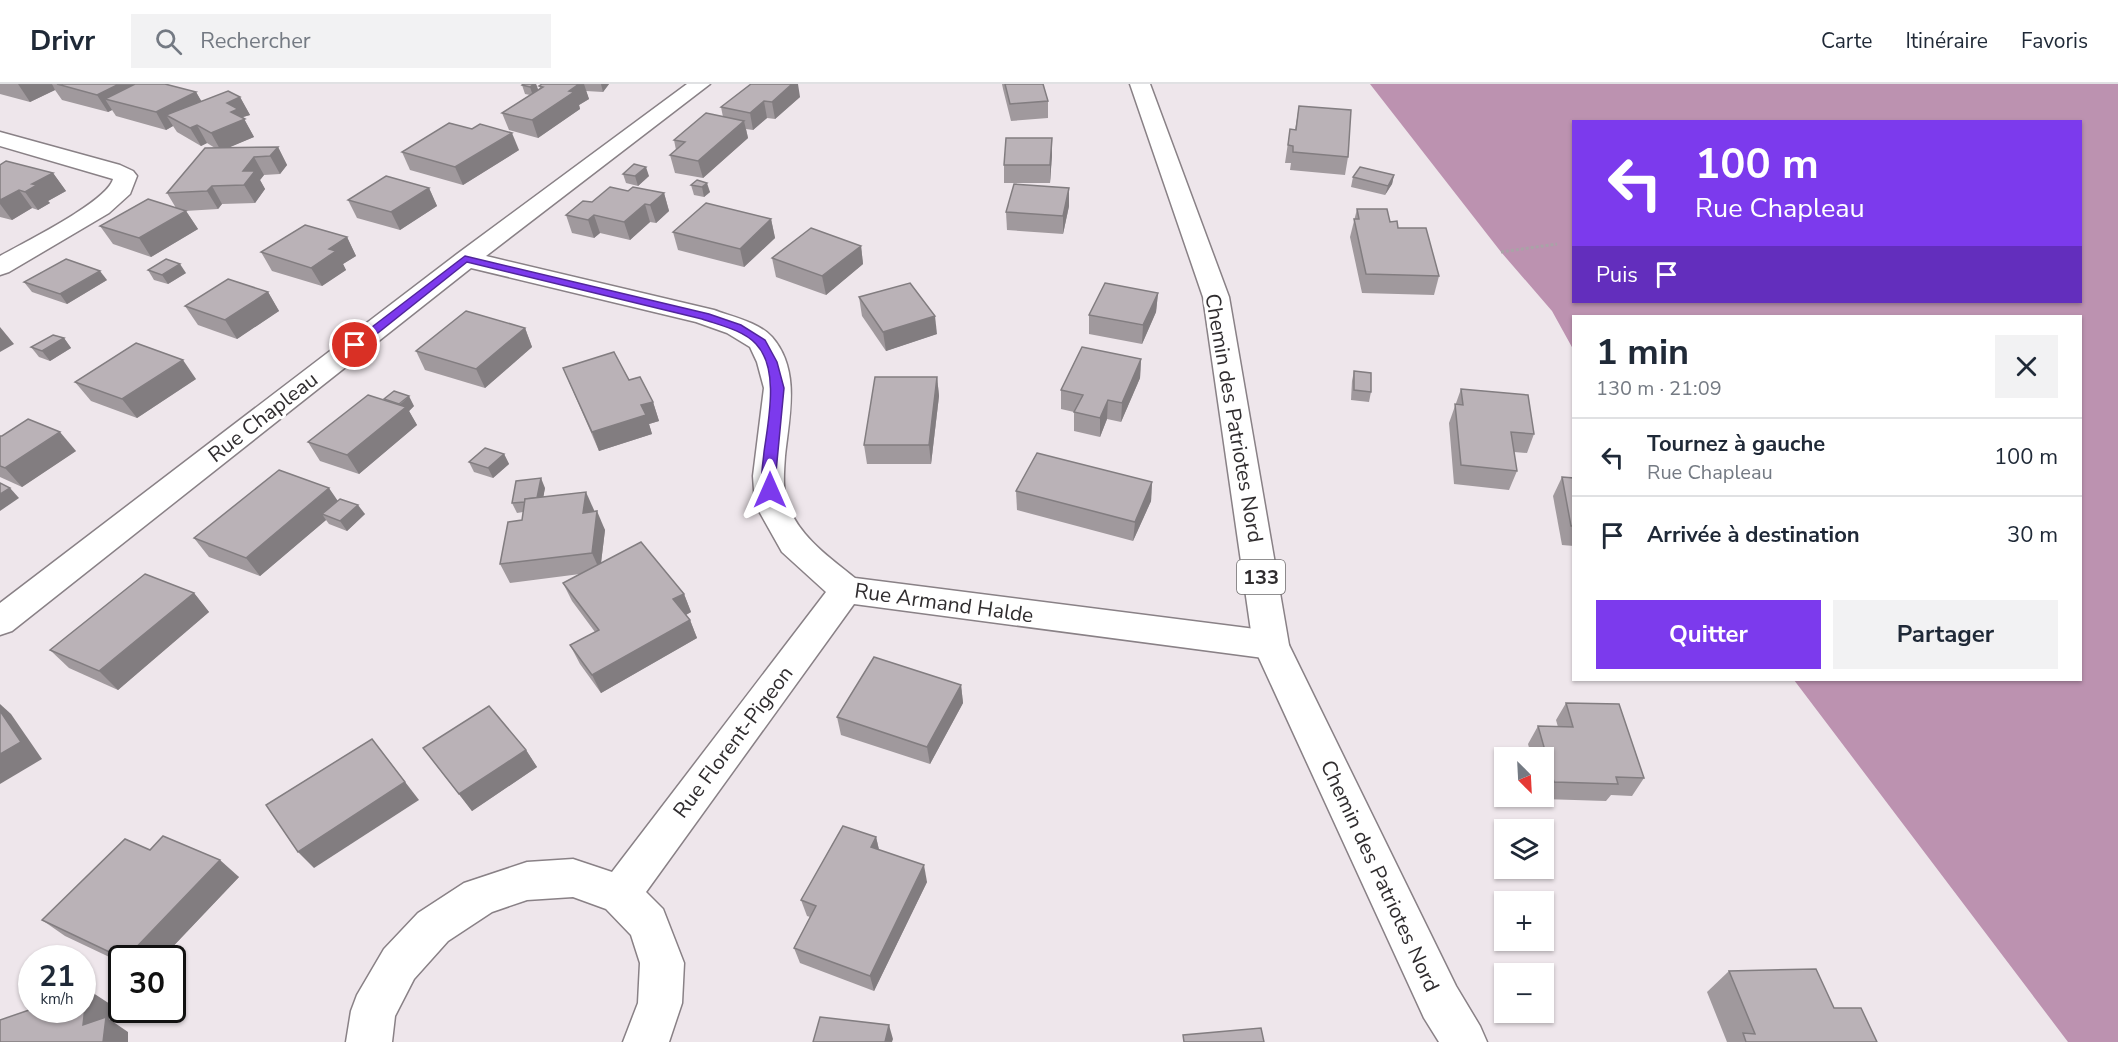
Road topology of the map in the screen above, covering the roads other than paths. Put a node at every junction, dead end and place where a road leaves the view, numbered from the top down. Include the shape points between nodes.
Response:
1 (700, 84) edge
2 (1140, 84) edge
3 (0, 139) edge
4 (465, 259) junction
5 (0, 267) edge
6 (846, 590) junction
7 (0, 622) edge
8 (1271, 645) junction
9 (620, 894) junction
10 (369, 1042) edge
11 (645, 1042) edge
12 (1464, 1042) edge

1 - 4 street, Rue Chapleau
2 - 8 street, Chemin des Patriotes Nord / 133 via 1216,297
3 - 5 street via 125,176 122,189 101,208
4 - 6 street, Rue Armand Halde via 705,316 737,327 761,342 778,388 768,476 771,504 793,544
4 - 7 street, Rue Chapleau
6 - 8 street, Rue Armand Halde
6 - 9 street, Rue Florent-Pigeon
8 - 12 street, Chemin des Patriotes Nord / 133 via 1440,1002
9 - 10 street via 573,878 527,880 478,897 433,927 399,964 373,1011
9 - 11 street via 648,922 662,963 660,1003

